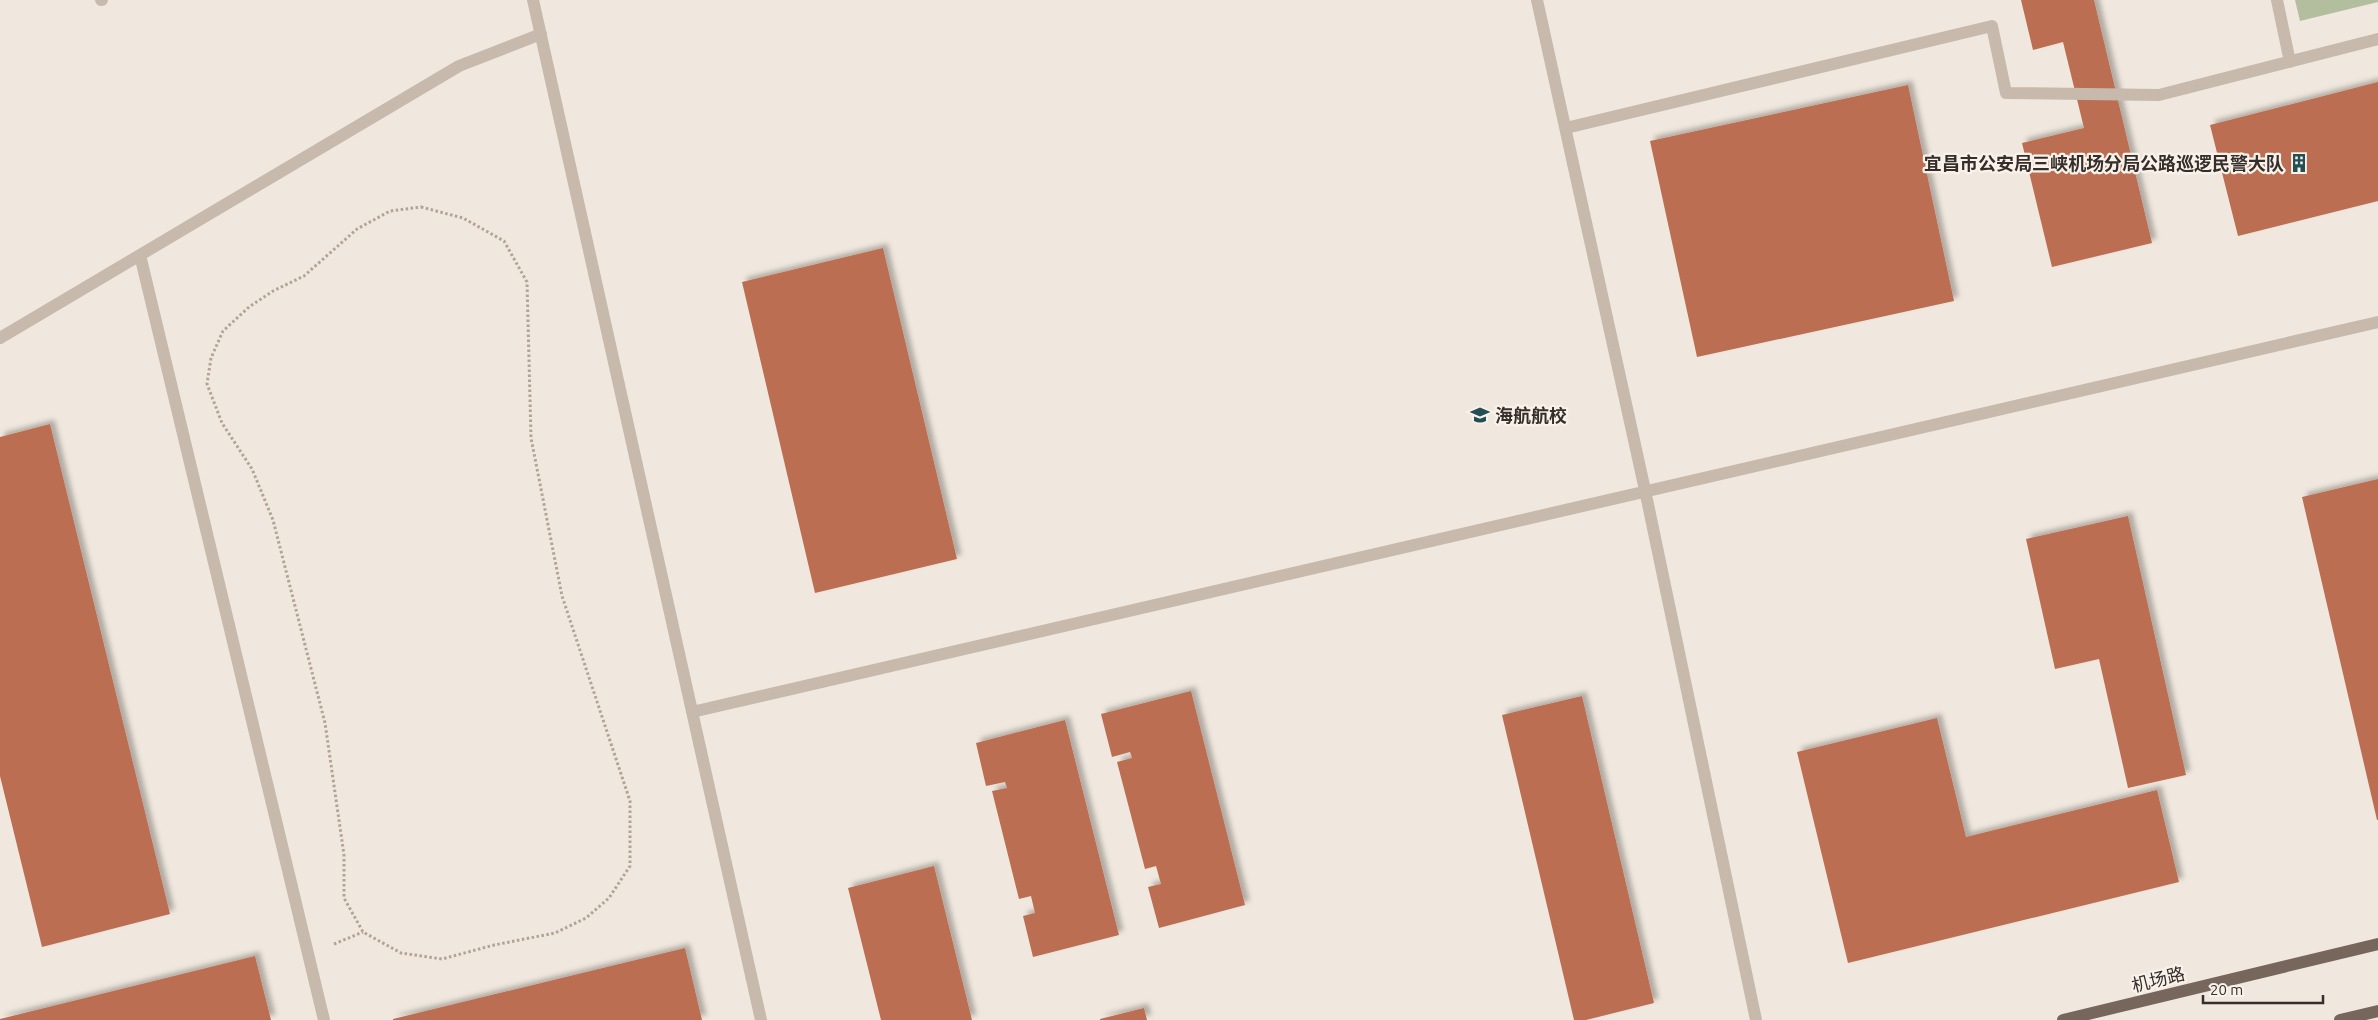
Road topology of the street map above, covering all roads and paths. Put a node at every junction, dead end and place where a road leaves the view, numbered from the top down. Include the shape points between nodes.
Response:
1 (533, 0) edge
2 (1537, 0) edge
3 (2277, 0) edge
4 (541, 34) junction
5 (2378, 39) edge
6 (2290, 62) junction
7 (1566, 128) junction
8 (140, 255) junction
9 (2378, 322) edge
10 (0, 338) edge
11 (1645, 490) junction
12 (692, 712) junction
13 (344, 854) joint
14 (2378, 944) edge
15 (2378, 1011) edge
16 (324, 1020) edge
17 (761, 1020) edge
18 (1756, 1020) edge
19 (2063, 1020) edge
20 (2340, 1020) edge

1 - 4 lane
2 - 7 lane
3 - 6 lane
4 - 8 lane via 459,66
4 - 12 lane
5 - 6 lane
6 - 7 lane via 2159,95 2006,93 1992,26
7 - 11 lane
8 - 10 lane
8 - 16 lane
9 - 11 lane
11 - 12 lane
11 - 18 lane
12 - 17 lane
13 - 13 path via 344,898 363,932 401,953 442,959 555,933 586,918 609,898 630,866 630,800 562,596 531,438 527,282 504,241 463,218 421,207 390,211 358,229 304,276 273,291 249,308 223,331 211,358 207,384 222,423 252,469 273,520 325,723
14 - 19 main road, 机场路
15 - 20 main road

